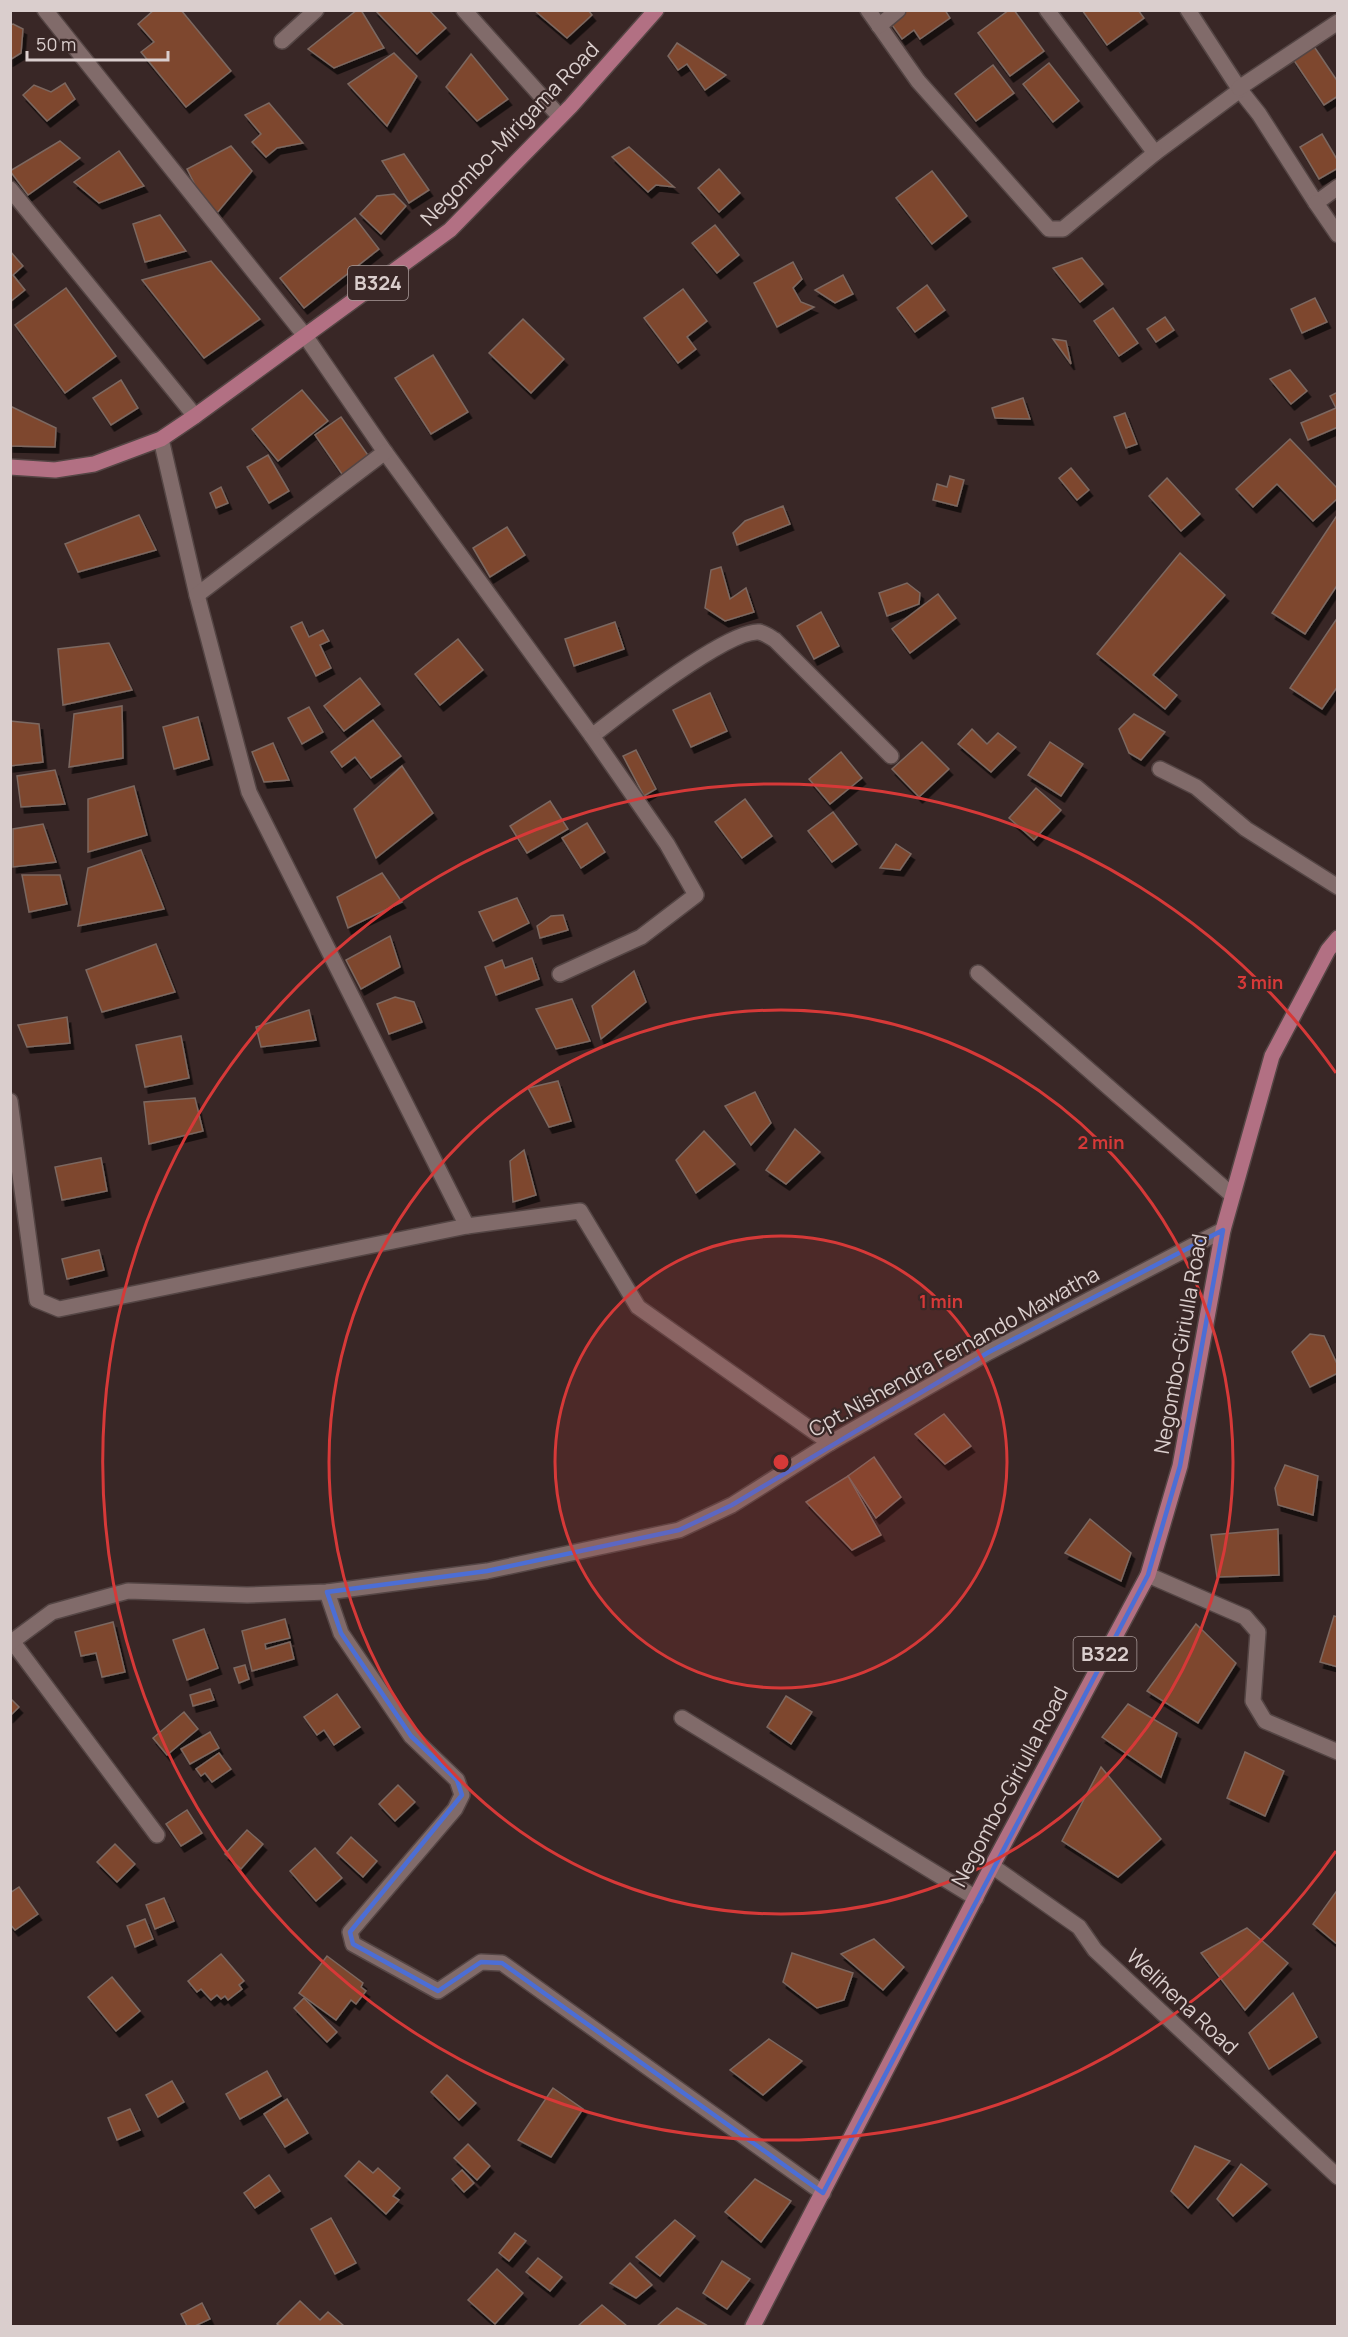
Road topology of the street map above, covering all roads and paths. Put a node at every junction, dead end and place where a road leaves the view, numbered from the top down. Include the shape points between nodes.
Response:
1 (45, 10) edge
2 (316, 10) edge
3 (464, 10) edge
4 (656, 10) edge
5 (868, 10) edge
6 (898, 10) edge
7 (1047, 10) edge
8 (1188, 10) edge
9 (1338, 22) edge
10 (879, 26) junction
11 (282, 41) dead end
12 (1239, 89) junction
13 (560, 117) junction
14 (1155, 153) junction
15 (1338, 187) edge
16 (10, 189) edge
17 (1316, 202) junction
18 (1338, 235) edge
19 (306, 337) junction
20 (195, 416) junction
21 (161, 439) junction
22 (385, 452) junction
23 (10, 467) edge
24 (197, 595) junction
25 (591, 736) junction
26 (891, 756) dead end
27 (1160, 769) dead end
28 (1338, 887) edge
29 (1338, 938) edge
30 (978, 973) dead end
31 (560, 974) dead end
32 (10, 1101) edge
33 (1232, 1195) junction
34 (467, 1226) junction
35 (1223, 1230) junction
36 (830, 1443) junction
37 (1148, 1575) junction
38 (327, 1592) junction
39 (11, 1642) edge
40 (682, 1718) dead end
41 (1338, 1752) edge
42 (157, 1834) dead end
43 (992, 1866) junction
44 (976, 1898) junction
45 (1338, 2177) edge
46 (823, 2193) junction
47 (753, 2326) edge

1 - 19 street
2 - 11 street
3 - 13 street
4 - 13 main road, Negombo-Mirigama Road / B324
5 - 10 street
6 - 10 street
7 - 14 street
8 - 12 street
9 - 12 street
10 - 14 street via 918,81 1049,229 1063,229
12 - 14 street
12 - 17 street
13 - 19 main road, Negombo-Mirigama Road / B324 via 450,230
15 - 17 street
16 - 20 street
17 - 18 street
19 - 20 main road, Negombo-Mirigama Road / B324
19 - 22 street
20 - 21 main road, Negombo-Mirigama Road / B324
21 - 23 main road, Negombo-Mirigama Road / B324 via 94,464 55,471
21 - 24 street
22 - 24 street
22 - 25 street
24 - 34 street via 249,792
25 - 26 street via 665,681 738,636 758,632 775,640
25 - 31 street via 667,844 696,895 641,937
27 - 28 street via 1196,787 1246,829
29 - 33 main road, Negombo-Giriulla Road / B322 via 1272,1056
30 - 33 street
32 - 34 street via 38,1300 59,1309
33 - 35 main road, Negombo-Giriulla Road / B322
34 - 36 street via 579,1211 638,1307
35 - 36 street, Cpt.Nishendra Fernando Mawatha via 989,1352
35 - 37 main road, Negombo-Giriulla Road / B322 via 1180,1466
36 - 38 street, Cpt.Nishendra Fernando Mawatha via 732,1505 680,1530 487,1571
37 - 41 street via 1245,1617 1258,1632 1253,1701 1265,1721
37 - 43 main road, Negombo-Giriulla Road / B322
38 - 39 street, Cpt.Nishendra Fernando Mawatha via 247,1595 128,1591 52,1612
38 - 46 street via 341,1633 411,1737 457,1780 462,1795 455,1809 350,1932 352,1944 438,1991 481,1962 502,1963
39 - 42 street
40 - 44 street
43 - 44 main road, Negombo-Giriulla Road / B322
43 - 45 street, Welihena Road via 1079,1927 1095,1950
44 - 46 main road, Negombo-Giriulla Road / B322
46 - 47 main road, Negombo-Giriulla Road / B322

